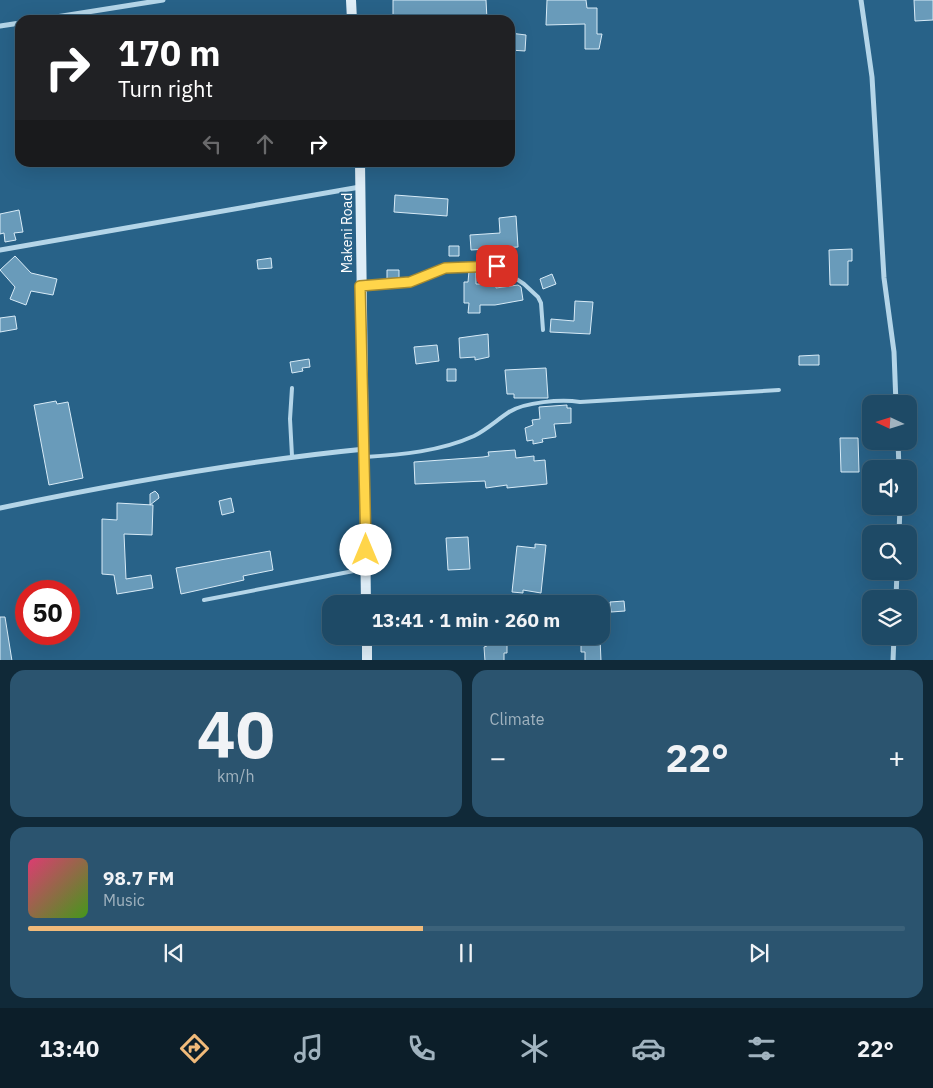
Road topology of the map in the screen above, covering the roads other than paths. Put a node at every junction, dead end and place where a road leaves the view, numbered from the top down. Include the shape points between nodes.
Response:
1 (163, 0) edge
2 (352, 0) edge
3 (861, 0) edge
4 (68, 15) edge
5 (352, 15) edge
6 (15, 24) edge
7 (0, 26) edge
8 (360, 167) edge
9 (361, 187) junction
10 (0, 250) edge
11 (360, 286) junction
12 (543, 330) dead end
13 (292, 388) dead end
14 (779, 390) dead end
15 (896, 395) edge
16 (365, 453) junction
17 (292, 456) junction
18 (0, 508) edge
19 (366, 569) junction
20 (366, 595) edge
21 (204, 600) dead end
22 (366, 645) edge
23 (894, 645) edge
24 (367, 660) edge
25 (893, 660) edge

1 - 4 street
2 - 5 main road
3 - 15 street via 872,77 884,278 894,352
6 - 7 street
8 - 9 main road, Makeni Road
9 - 10 street
9 - 11 main road, Makeni Road
11 - 12 lane via 410,282 445,268 497,266 538,297 542,303
11 - 16 main road, Makeni Road
13 - 17 lane
14 - 16 lane via 546,402 510,411 474,436 445,446 396,456
16 - 17 street
16 - 19 main road, Makeni Road
17 - 18 street via 124,482
19 - 20 main road, Makeni Road
19 - 21 lane
22 - 24 main road
23 - 25 street

